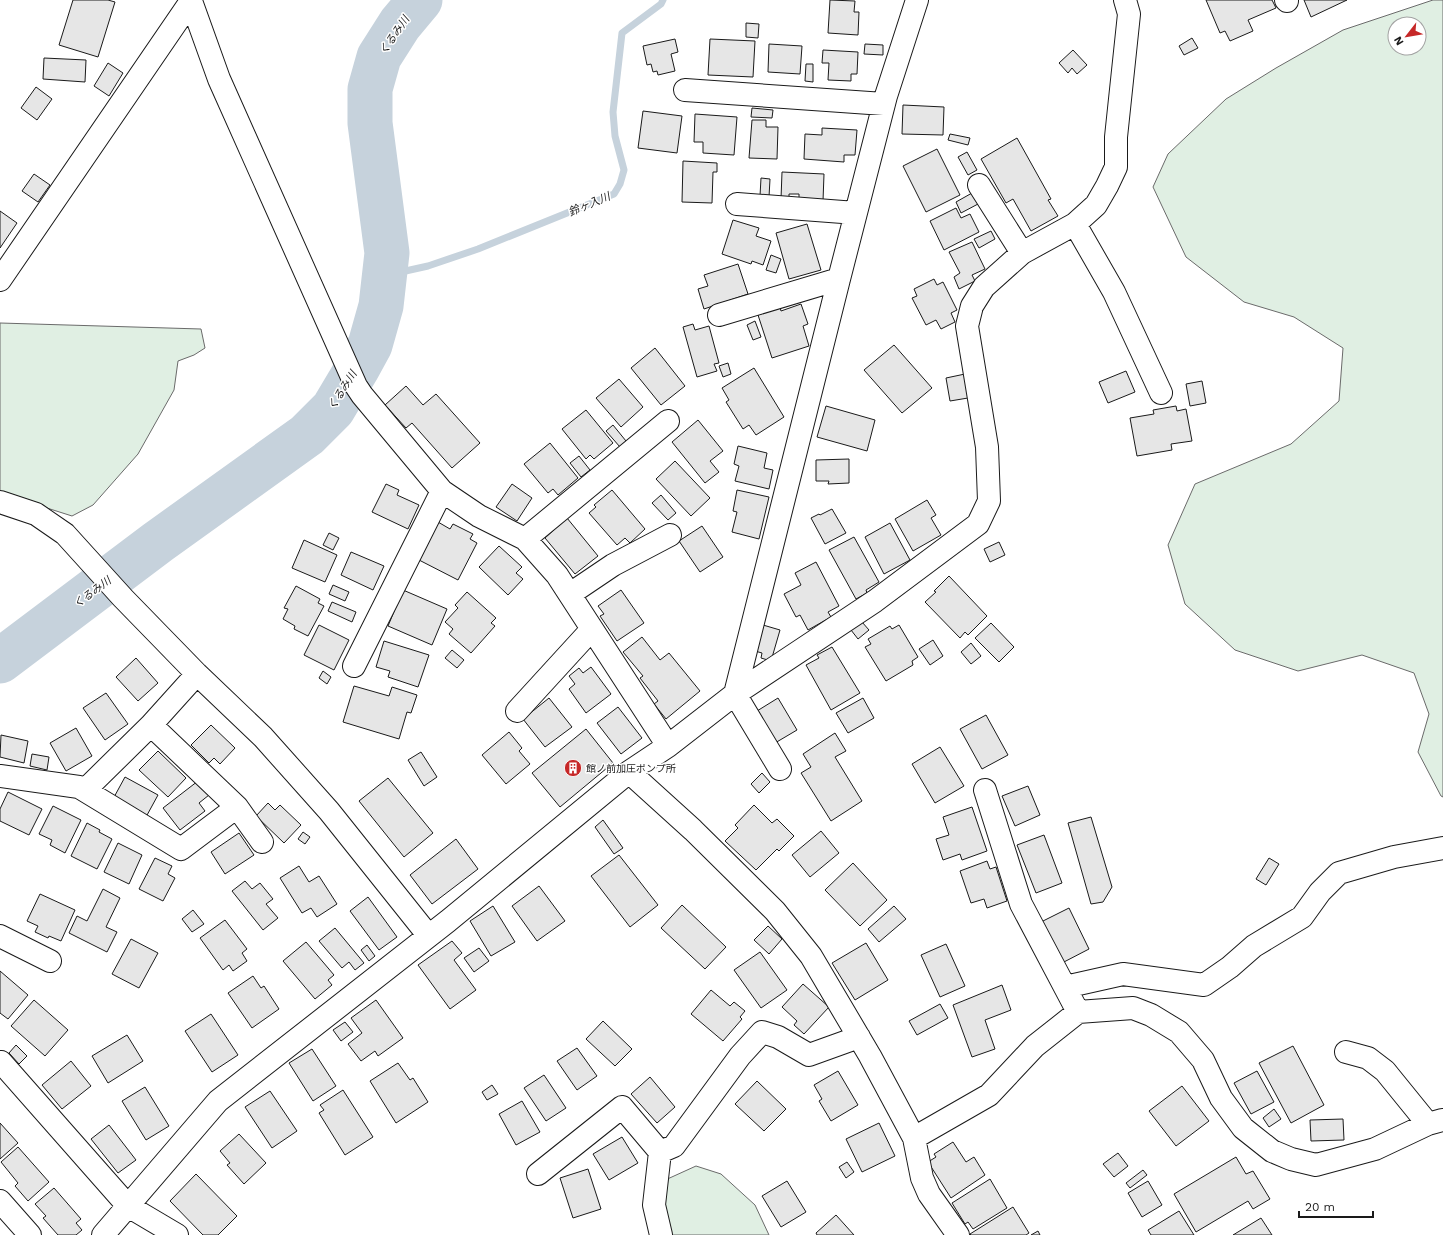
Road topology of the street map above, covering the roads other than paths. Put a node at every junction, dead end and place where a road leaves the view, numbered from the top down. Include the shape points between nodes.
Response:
1 (192, 0) edge
2 (917, 0) edge
3 (1126, 0) edge
4 (685, 90) dead end
5 (884, 104) junction
6 (979, 185) dead end
7 (737, 204) dead end
8 (856, 213) junction
9 (1075, 224) junction
10 (1022, 253) junction
11 (839, 279) junction
12 (0, 280) edge
13 (719, 315) dead end
14 (1162, 393) dead end
15 (668, 421) dead end
16 (442, 491) junction
17 (0, 502) edge
18 (670, 535) dead end
19 (525, 539) junction
20 (570, 594) junction
21 (592, 629) junction
22 (354, 666) dead end
23 (197, 674) junction
24 (735, 694) junction
25 (517, 711) dead end
26 (151, 725) junction
27 (668, 746) junction
28 (780, 769) dead end
29 (629, 772) junction
30 (0, 776) edge
31 (85, 790) junction
32 (985, 790) dead end
33 (237, 806) junction
34 (262, 842) dead end
35 (1443, 848) edge
36 (428, 935) junction
37 (0, 936) edge
38 (50, 961) dead end
39 (1065, 987) junction
40 (1078, 1012) junction
41 (859, 1037) junction
42 (1346, 1052) dead end
43 (1, 1062) dead end
44 (1436, 1122) edge
45 (914, 1138) junction
46 (660, 1152) junction
47 (538, 1174) dead end
48 (0, 1201) edge
49 (128, 1206) junction
50 (30, 1235) edge
51 (103, 1235) edge
52 (177, 1235) edge
53 (661, 1235) edge
54 (958, 1235) edge

1 - 12 street
1 - 16 street via 219,79 356,386
2 - 5 street
3 - 9 street via 1129,14 1116,137 1116,167 1096,205
4 - 5 street
5 - 8 street
6 - 10 street
7 - 8 street
8 - 11 street
9 - 10 street
9 - 14 street via 1114,292
10 - 24 street via 984,287 972,306 967,326 987,447 989,501 978,524 875,601
11 - 13 street
11 - 24 street
15 - 19 street
16 - 19 street via 479,516
16 - 22 street
17 - 23 street via 36,514 65,534
18 - 20 street via 613,565
19 - 20 street
20 - 21 street
21 - 25 street
21 - 27 street
23 - 26 street
23 - 36 street via 263,737 329,811
24 - 27 street
24 - 28 street
26 - 31 street
26 - 33 street
27 - 29 street
29 - 36 street
29 - 41 street via 693,830 775,911 811,956
30 - 31 street
31 - 33 street via 182,849
32 - 39 street via 1021,904
33 - 34 street
35 - 39 street via 1394,857 1339,873 1320,892 1302,917 1254,946 1230,968 1204,985 1123,974
36 - 49 street via 218,1100
37 - 38 street
39 - 40 street
40 - 44 street via 1133,1008 1151,1015 1179,1032 1204,1060 1221,1098 1243,1128 1272,1151 1291,1159 1316,1165 1375,1149
40 - 45 street via 1035,1046 989,1095
41 - 45 street
41 - 46 street via 809,1055 778,1037 762,1032 740,1056 674,1146
42 - 44 street via 1368,1058 1385,1071
43 - 49 street
45 - 54 street via 922,1178 929,1194
46 - 47 street via 622,1107
46 - 53 street via 654,1205
48 - 50 street
49 - 51 street
49 - 52 street

